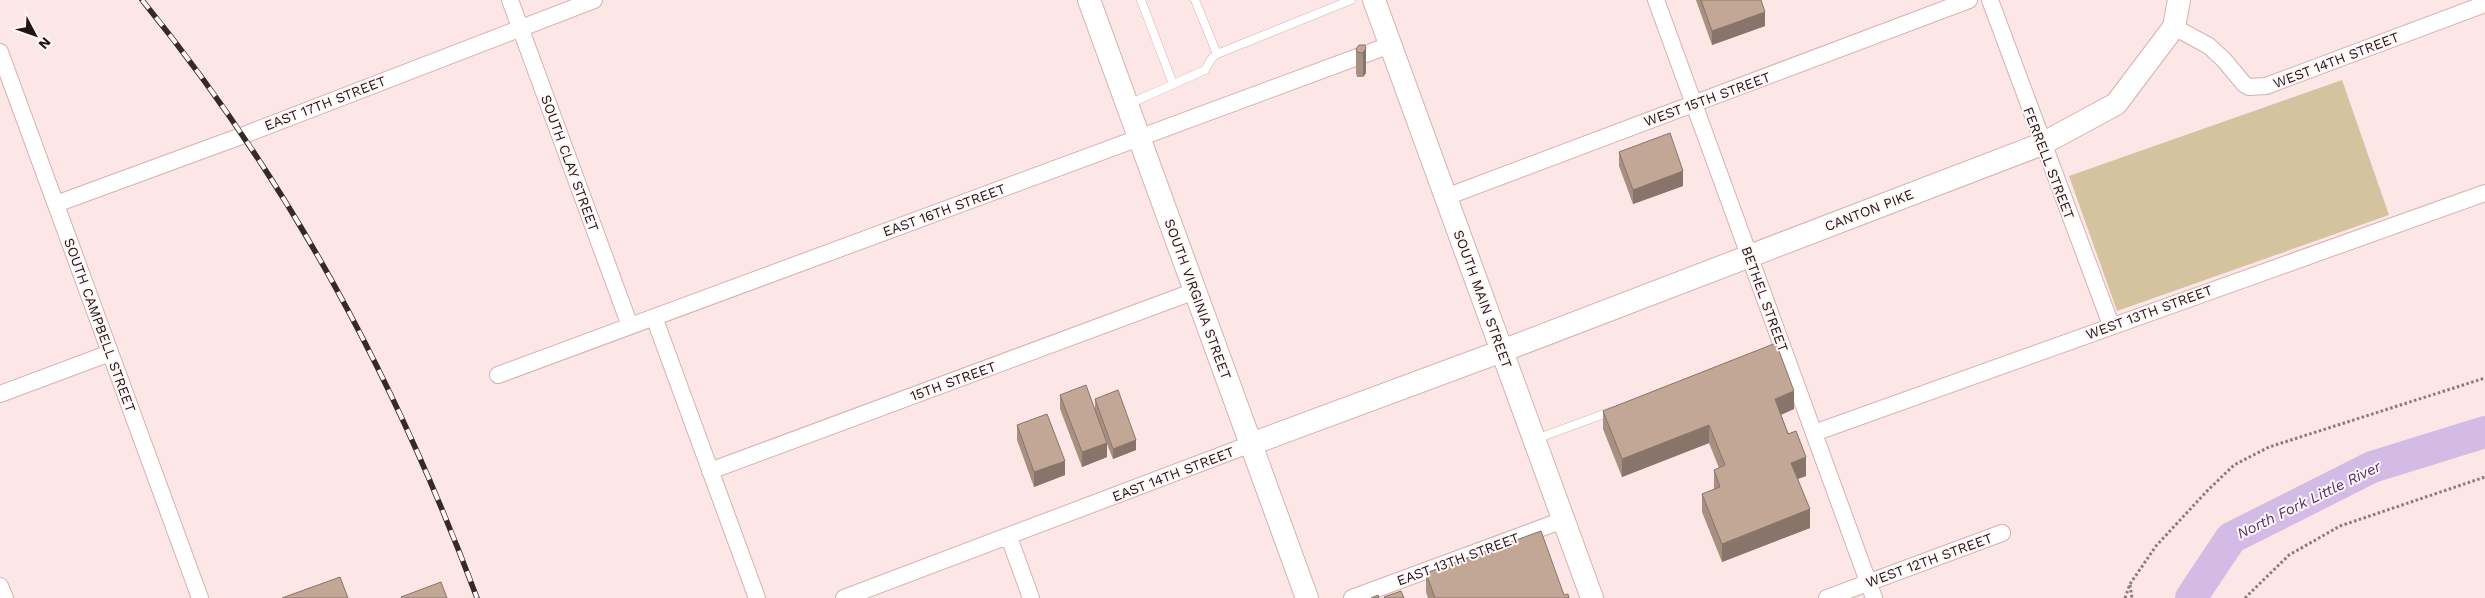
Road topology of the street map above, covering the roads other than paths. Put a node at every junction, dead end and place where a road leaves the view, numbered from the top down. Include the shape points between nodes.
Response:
1 (510, 0) edge
2 (594, 0) edge
3 (1089, 0) edge
4 (1141, 0) edge
5 (1195, 0) edge
6 (1351, 0) edge
7 (1374, 0) edge
8 (1656, 0) edge
9 (1969, 0) edge
10 (1990, 0) edge
11 (2179, 0) edge
12 (2485, 4) edge
13 (2174, 27) junction
14 (520, 28) junction
15 (1390, 45) junction
16 (0, 52) edge
17 (1217, 54) junction
18 (1172, 84) junction
19 (1694, 104) junction
20 (1127, 105) junction
21 (1139, 138) junction
22 (2042, 144) junction
23 (2485, 193) edge
24 (1446, 197) junction
25 (56, 204) junction
26 (1750, 256) junction
27 (1195, 291) junction
28 (654, 317) junction
29 (2111, 325) junction
30 (630, 326) junction
31 (1502, 351) junction
32 (110, 353) junction
33 (498, 375) dead end
34 (0, 394) edge
35 (1617, 410) edge
36 (1814, 433) junction
37 (1534, 440) junction
38 (1251, 444) junction
39 (710, 470) junction
40 (1563, 520) junction
41 (2002, 533) dead end
42 (1009, 536) junction
43 (0, 586) edge
44 (1872, 590) edge
45 (5, 598) edge
46 (200, 598) edge
47 (757, 598) edge
48 (844, 598) edge
49 (1031, 598) edge
50 (1307, 598) edge
51 (1352, 598) edge
52 (1592, 598) edge
53 (1827, 598) edge

1 - 14 street, SOUTH CLAY STREET
2 - 14 street, EAST 17TH STREET
3 - 20 main road, SOUTH VIRGINIA STREET
4 - 18 lane
5 - 17 lane
6 - 17 lane
7 - 15 main road, SOUTH MAIN STREET
8 - 19 street, BETHEL STREET
9 - 19 street, WEST 15TH STREET
10 - 22 street, FERRELL STREET
11 - 13 main road, CANTON PIKE
12 - 13 street, WEST 14TH STREET via 2266,86 2249,87 2244,84 2209,46
13 - 22 main road, CANTON PIKE via 2116,104
14 - 25 street, EAST 17TH STREET
14 - 30 street, SOUTH CLAY STREET
15 - 21 street, EAST 16TH STREET
15 - 24 main road, SOUTH MAIN STREET
16 - 25 street, SOUTH CAMPBELL STREET
17 - 18 lane via 1205,70
18 - 20 lane
19 - 24 street, WEST 15TH STREET
19 - 26 street, BETHEL STREET
20 - 21 main road, SOUTH VIRGINIA STREET
21 - 27 main road, SOUTH VIRGINIA STREET
21 - 28 street, EAST 16TH STREET
22 - 26 main road, CANTON PIKE
22 - 29 street, FERRELL STREET
23 - 29 street, WEST 13TH STREET
24 - 31 main road, SOUTH MAIN STREET
25 - 32 street, SOUTH CAMPBELL STREET
26 - 31 main road, CANTON PIKE
26 - 36 street, BETHEL STREET via 1779,351
27 - 38 main road, SOUTH VIRGINIA STREET
27 - 39 street, 15TH STREET
28 - 30 street, EAST 16TH STREET
28 - 39 street
29 - 36 street, WEST 13TH STREET
30 - 33 street, EAST 16TH STREET
31 - 37 main road, SOUTH MAIN STREET
31 - 38 main road, EAST 14TH STREET
32 - 34 street
32 - 46 street, SOUTH CAMPBELL STREET
35 - 37 lane
36 - 44 street, BETHEL STREET
37 - 40 main road, SOUTH MAIN STREET
38 - 42 street, EAST 14TH STREET
38 - 50 main road, SOUTH VIRGINIA STREET
39 - 47 street
40 - 51 street, EAST 13TH STREET
40 - 52 main road, SOUTH MAIN STREET
41 - 44 street, WEST 12TH STREET
42 - 48 street, EAST 14TH STREET
42 - 49 street
43 - 45 street
44 - 53 street, WEST 12TH STREET

